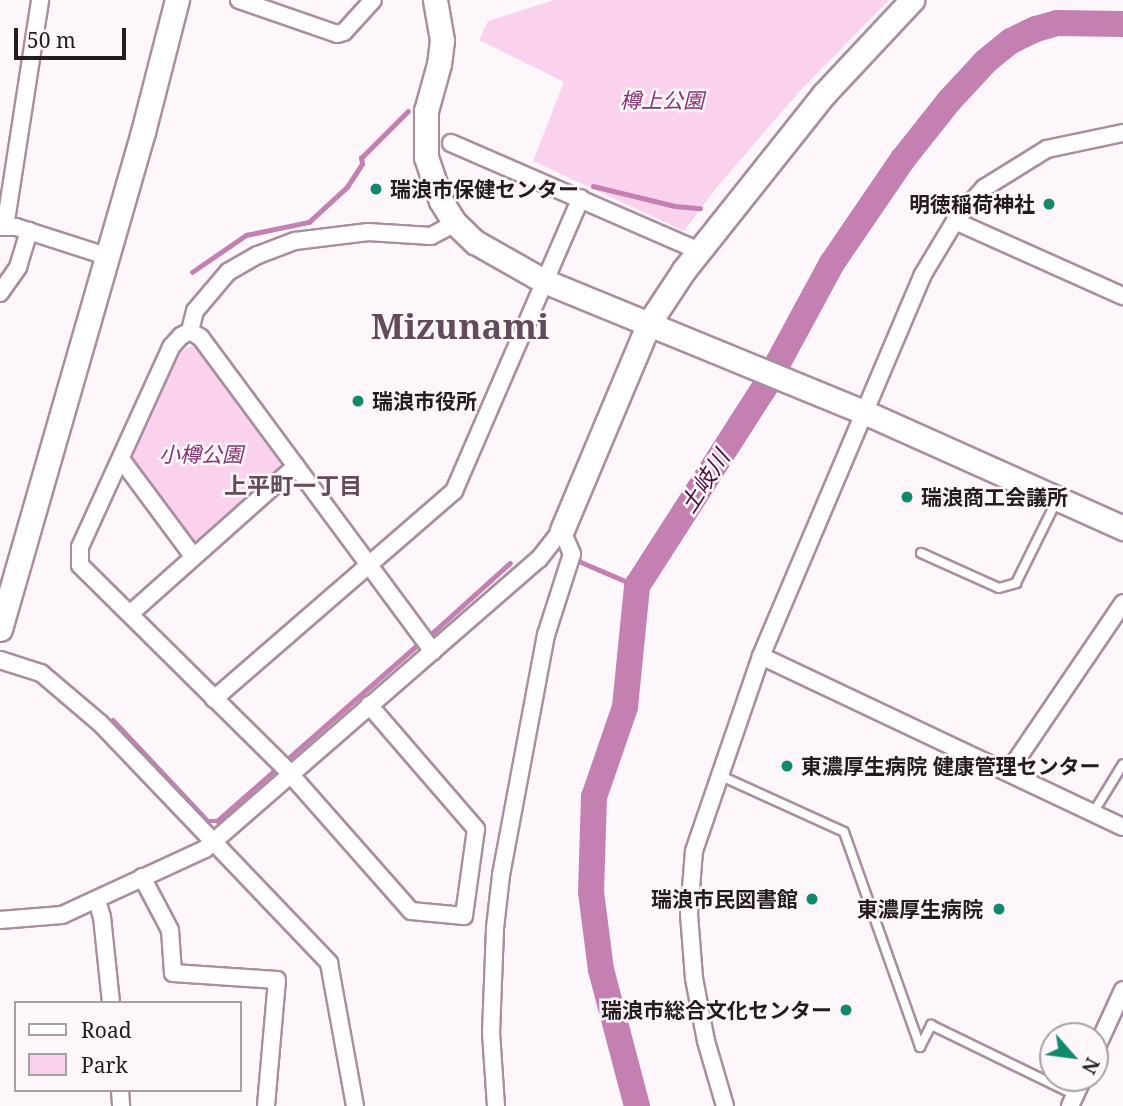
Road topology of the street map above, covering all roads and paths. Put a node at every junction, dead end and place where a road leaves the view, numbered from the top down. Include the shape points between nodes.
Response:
1 (40, 0) edge
2 (177, 0) edge
3 (239, 0) edge
4 (373, 0) edge
5 (435, 0) edge
6 (912, 0) edge
7 (1123, 133) edge
8 (451, 143) dead end
9 (581, 198) junction
10 (955, 221) junction
11 (455, 223) junction
12 (2, 227) edge
13 (29, 231) junction
14 (699, 251) junction
15 (106, 256) junction
16 (544, 281) junction
17 (0, 293) edge
18 (1123, 296) edge
19 (649, 323) junction
20 (190, 331) junction
21 (864, 412) junction
22 (121, 459) junction
23 (296, 466) junction
24 (1058, 499) junction
25 (1123, 528) edge
26 (562, 530) junction
27 (920, 552) dead end
28 (193, 555) junction
29 (368, 564) junction
30 (1123, 603) edge
31 (131, 613) junction
32 (0, 629) edge
33 (428, 643) junction
34 (761, 656) junction
35 (0, 660) edge
36 (214, 699) junction
37 (369, 705) junction
38 (1123, 764) edge
39 (284, 768) junction
40 (1009, 771) junction
41 (719, 775) junction
42 (1093, 813) junction
43 (1123, 827) edge
44 (214, 842) junction
45 (142, 877) junction
46 (97, 900) junction
47 (0, 920) edge
48 (1123, 990) edge
49 (111, 1001) edge
50 (1117, 1018) edge
51 (1072, 1100) edge
52 (266, 1106) edge
53 (355, 1106) edge
54 (496, 1106) edge
55 (725, 1106) edge

1 - 12 street
2 - 15 street via 158,82
3 - 4 street via 337,34
5 - 11 street via 442,40 424,136 430,175
6 - 14 street via 824,94
7 - 10 street via 1047,149 1014,166 984,188
8 - 9 street
9 - 14 street
9 - 16 street
10 - 18 street
10 - 21 street via 922,276
11 - 16 street via 475,242
11 - 20 street via 430,236 334,235 295,241 258,255 228,272 208,293 195,311
12 - 13 street
13 - 15 street
13 - 17 street via 18,267
14 - 19 street
15 - 32 street
16 - 19 street
16 - 29 street via 454,491
19 - 21 street
19 - 26 street
20 - 22 street via 171,347
20 - 23 street via 201,338
21 - 24 street
21 - 34 street
22 - 28 street
22 - 31 street via 80,547 80,565
23 - 28 street
23 - 29 street
24 - 25 street
24 - 27 lane via 1016,583 999,588
26 - 33 street via 539,559
26 - 54 street via 572,554 546,635 501,875 491,1033
28 - 31 street
29 - 33 street
29 - 36 street
30 - 40 street
31 - 36 street
33 - 37 street
34 - 40 street
34 - 41 street
35 - 44 street via 30,667 57,685 100,723
36 - 39 street
37 - 39 street
37 - 39 street via 476,829 464,916 411,911
38 - 42 lane
39 - 44 street
40 - 42 street
41 - 51 lane via 844,832 920,1047 930,1025
41 - 55 street via 694,851 689,914 694,978
42 - 43 street
44 - 45 street
44 - 53 street via 329,963
45 - 46 street
45 - 52 street via 170,930 173,973 277,980
46 - 47 street via 49,917
46 - 49 street
48 - 50 street

